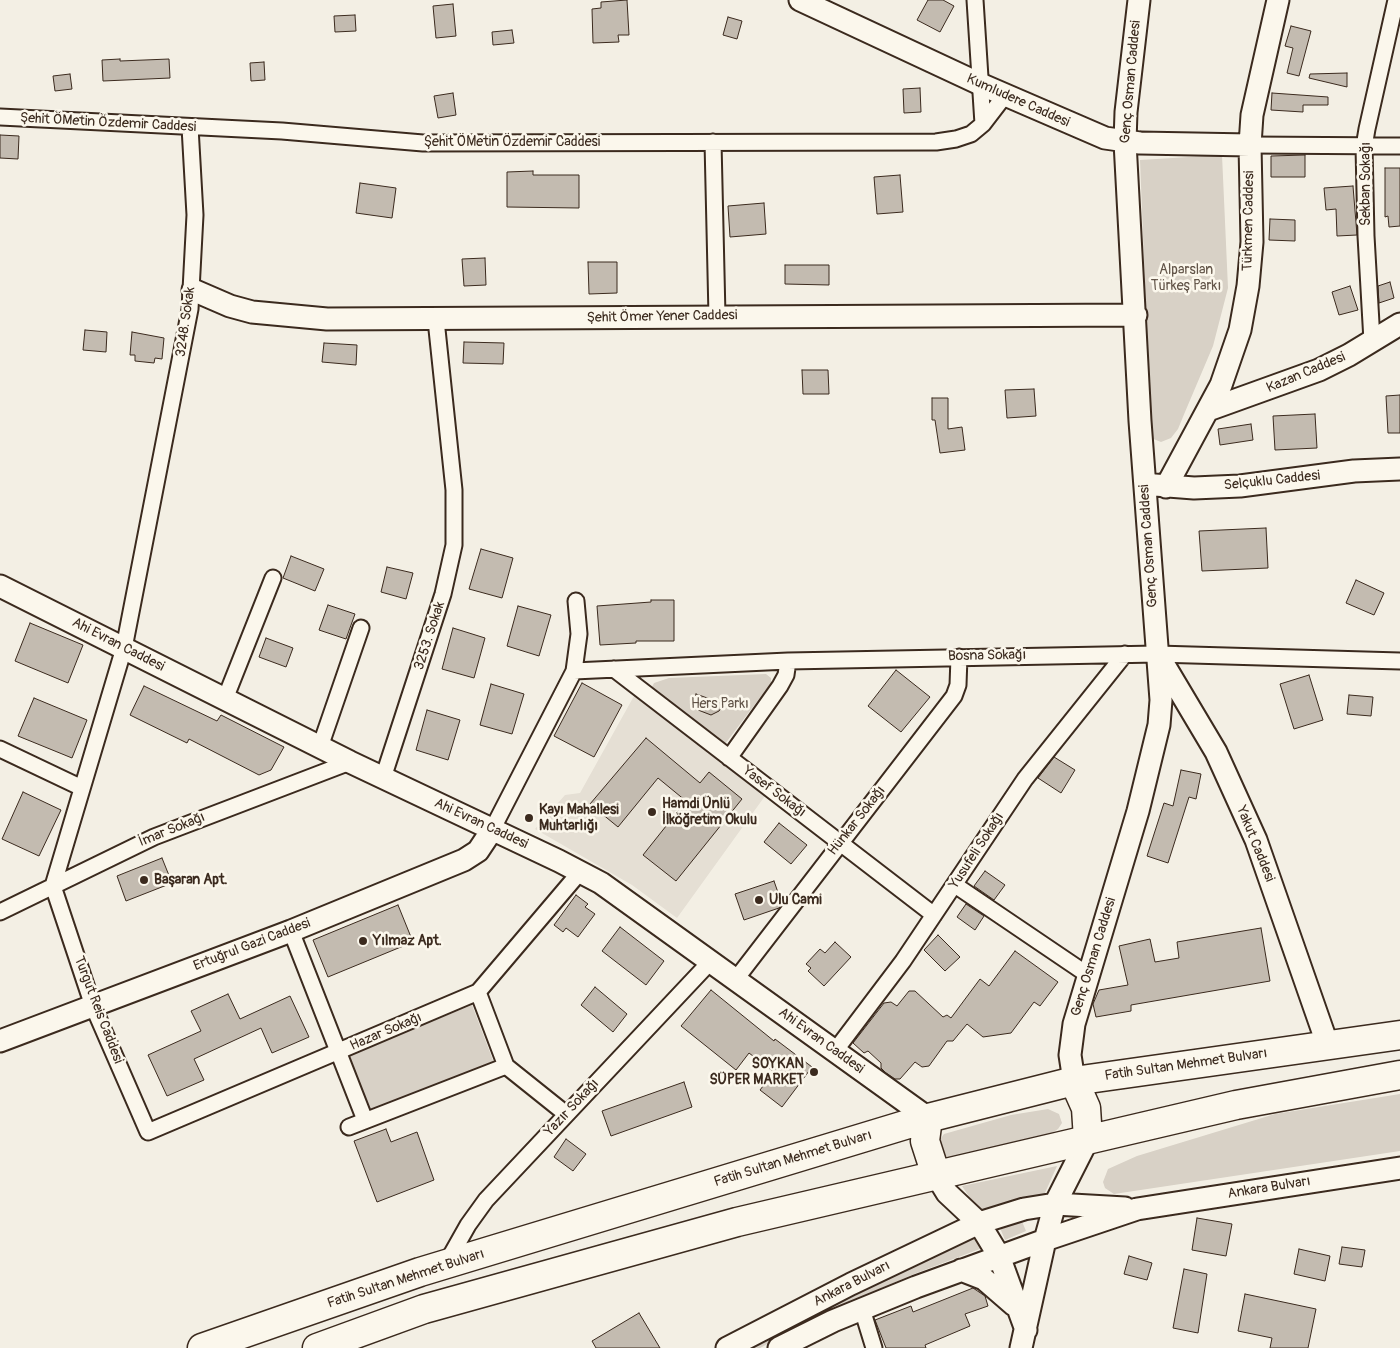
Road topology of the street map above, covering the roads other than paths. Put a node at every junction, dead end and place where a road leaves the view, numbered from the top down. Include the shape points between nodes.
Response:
1 (800, 0) edge
2 (975, 0) edge
3 (1139, 0) edge
4 (1278, 0) edge
5 (1396, 0) edge
6 (980, 84) junction
7 (1006, 94) junction
8 (0, 117) edge
9 (983, 124) junction
10 (190, 127) junction
11 (713, 142) junction
12 (1125, 142) junction
13 (1250, 144) junction
14 (1400, 146) edge
15 (1364, 147) junction
16 (193, 290) junction
17 (1136, 315) junction
18 (717, 316) junction
19 (436, 320) junction
20 (1390, 332) edge
21 (1208, 410) junction
22 (1400, 469) edge
23 (1145, 483) junction
24 (1166, 487) junction
25 (273, 578) dead end
26 (0, 586) edge
27 (576, 601) dead end
28 (361, 628) dead end
29 (124, 648) junction
30 (1125, 654) junction
31 (1157, 654) junction
32 (959, 657) junction
33 (788, 661) junction
34 (1400, 661) edge
35 (614, 669) junction
36 (574, 670) junction
37 (225, 699) junction
38 (320, 747) junction
39 (0, 749) edge
40 (729, 758) junction
41 (350, 762) junction
42 (383, 778) junction
43 (82, 788) junction
44 (492, 830) junction
45 (840, 842) junction
46 (580, 872) junction
47 (955, 885) junction
48 (53, 886) junction
49 (0, 912) edge
50 (934, 915) junction
51 (291, 931) junction
52 (711, 962) junction
53 (1088, 975) junction
54 (736, 979) junction
55 (478, 992) junction
56 (93, 1006) junction
57 (1400, 1034) edge
58 (0, 1041) edge
59 (1328, 1046) junction
60 (835, 1051) junction
61 (339, 1052) junction
62 (506, 1066) junction
63 (1400, 1075) edge
64 (1074, 1081) junction
65 (566, 1114) junction
66 (928, 1118) junction
67 (365, 1120) junction
68 (350, 1126) dead end
69 (148, 1132) joint
70 (1088, 1140) junction
71 (1400, 1168) edge
72 (936, 1175) junction
73 (1055, 1204) junction
74 (1138, 1209) junction
75 (979, 1222) junction
76 (1045, 1240) junction
77 (999, 1256) junction
78 (446, 1264) junction
79 (961, 1270) junction
80 (1018, 1308) junction
81 (862, 1309) junction
82 (1024, 1339) edge
83 (202, 1348) edge
84 (317, 1348) edge
85 (726, 1348) edge
86 (779, 1348) edge
87 (874, 1348) edge

1 - 6 street, Kumludere Caddesi
2 - 6 street
3 - 12 street, Genç Osman Caddesi via 1126,103
4 - 13 street, Türkmen Caddesi via 1260,72
5 - 15 street, Sekban Sokağı
6 - 7 street, Kumludere Caddesi
6 - 9 street
7 - 9 street, Şehit ÖMetin Özdemir Caddesi
7 - 12 street, Kumludere Caddesi via 1084,130
8 - 10 street, Şehit ÖMetin Özdemir Caddesi
9 - 11 street, Şehit ÖMetin Özdemir Caddesi via 971,134 936,142
10 - 11 street, Şehit ÖMetin Özdemir Caddesi via 423,143
10 - 16 street, 3248. Sokak via 195,214
11 - 18 street
12 - 13 street, Kumludere Caddesi
12 - 17 street, Genç Osman Caddesi
13 - 15 street
13 - 21 street, Türkmen Caddesi via 1252,242 1248,286 1232,358
14 - 15 street
15 - 20 street, Sekban Sokağı via 1366,236
16 - 19 street, Şehit Ömer Yener Caddesi via 252,312 327,319
16 - 29 street, 3248. Sokak
17 - 18 street, Şehit Ömer Yener Caddesi
17 - 23 street, Genç Osman Caddesi
18 - 19 street, Şehit Ömer Yener Caddesi
19 - 42 street, 3253. Sokak via 454,490 454,545 450,570
20 - 21 street, Kazan Caddesi via 1319,370
21 - 24 street, Türkmen Caddesi
22 - 24 street, Selçuklu Caddesi via 1354,471 1240,486
23 - 24 street, Selçuklu Caddesi
23 - 31 street, Genç Osman Caddesi
25 - 37 street
26 - 29 street, Ahi Evran Caddesi
27 - 36 street via 579,634
28 - 38 street
29 - 37 street, Ahi Evran Caddesi
29 - 43 street, 3248. Sokak
30 - 31 street, Bosna Sokağı
30 - 32 street, Bosna Sokağı
30 - 47 street, Yusufeli Sokağı via 1025,778
31 - 34 street, Bosna Sokağı
31 - 53 street, Genç Osman Caddesi via 1160,717 1153,759
31 - 59 street, Yakut Caddesi via 1216,752 1256,840
32 - 33 street, Bosna Sokağı
32 - 45 street, Hünkar Sokağı via 958,685 954,696
33 - 35 street, Bosna Sokağı
33 - 40 street via 780,686
35 - 36 street, Bosna Sokağı
35 - 40 street, Yasef Sokağı
36 - 44 street
37 - 38 street, Ahi Evran Caddesi
38 - 41 street, Ahi Evran Caddesi
39 - 43 street
40 - 45 street, Yasef Sokağı
41 - 42 street, Ahi Evran Caddesi
41 - 48 street, İmar Sokağı via 154,837
42 - 44 street, Ahi Evran Caddesi
43 - 48 street, 3248. Sokak
44 - 46 street, Ahi Evran Caddesi
44 - 51 street, Ertuğrul Gazi Caddesi via 478,851 464,860
45 - 50 street, Yasef Sokağı
45 - 54 street, Hünkar Sokağı
46 - 52 street, Ahi Evran Caddesi via 621,897
46 - 55 street, Hazar Sokağı
47 - 50 street, Yusufeli Sokağı
47 - 53 street
48 - 49 street, İmar Sokağı
48 - 56 street, Turgut Reis Caddesi
50 - 60 street, Yusufeli Sokağı
51 - 56 street, Ertuğrul Gazi Caddesi
51 - 61 street
52 - 54 street, Ahi Evran Caddesi
52 - 65 street, Yazır Sokağı
53 - 64 street, Genç Osman Caddesi via 1071,1040
54 - 60 street, Ahi Evran Caddesi
55 - 61 street, Hazar Sokağı
55 - 62 street
56 - 58 street, Ertuğrul Gazi Caddesi
56 - 69 street, Turgut Reis Caddesi
57 - 59 highway, Fatih Sultan Mehmet Bulvarı
59 - 64 highway, Fatih Sultan Mehmet Bulvarı
60 - 66 street, Ahi Evran Caddesi
61 - 67 street
61 - 69 street, Hazar Sokağı
62 - 65 street
62 - 67 street
63 - 70 highway via 1236,1105
64 - 66 highway, Fatih Sultan Mehmet Bulvarı
64 - 70 highway via 1086,1108
65 - 78 street, Yazır Sokağı via 486,1200
66 - 72 highway via 924,1141
66 - 78 highway, Fatih Sultan Mehmet Bulvarı
67 - 68 street
70 - 72 highway
70 - 73 street
71 - 74 street, Ankara Bulvarı
72 - 75 street via 947,1193
72 - 84 highway via 737,1222 509,1285 424,1309
73 - 74 street, Ankara Bulvarı
73 - 75 street, Ankara Bulvarı
73 - 76 street
74 - 76 street, Ankara Bulvarı
75 - 77 street
75 - 85 street, Ankara Bulvarı
76 - 77 street, Ankara Bulvarı
76 - 82 street
77 - 79 street, Ankara Bulvarı
77 - 80 street
78 - 83 highway, Fatih Sultan Mehmet Bulvarı
79 - 80 street via 984,1279
79 - 81 street, Ankara Bulvarı
80 - 82 street
81 - 86 street, Ankara Bulvarı
81 - 87 street

